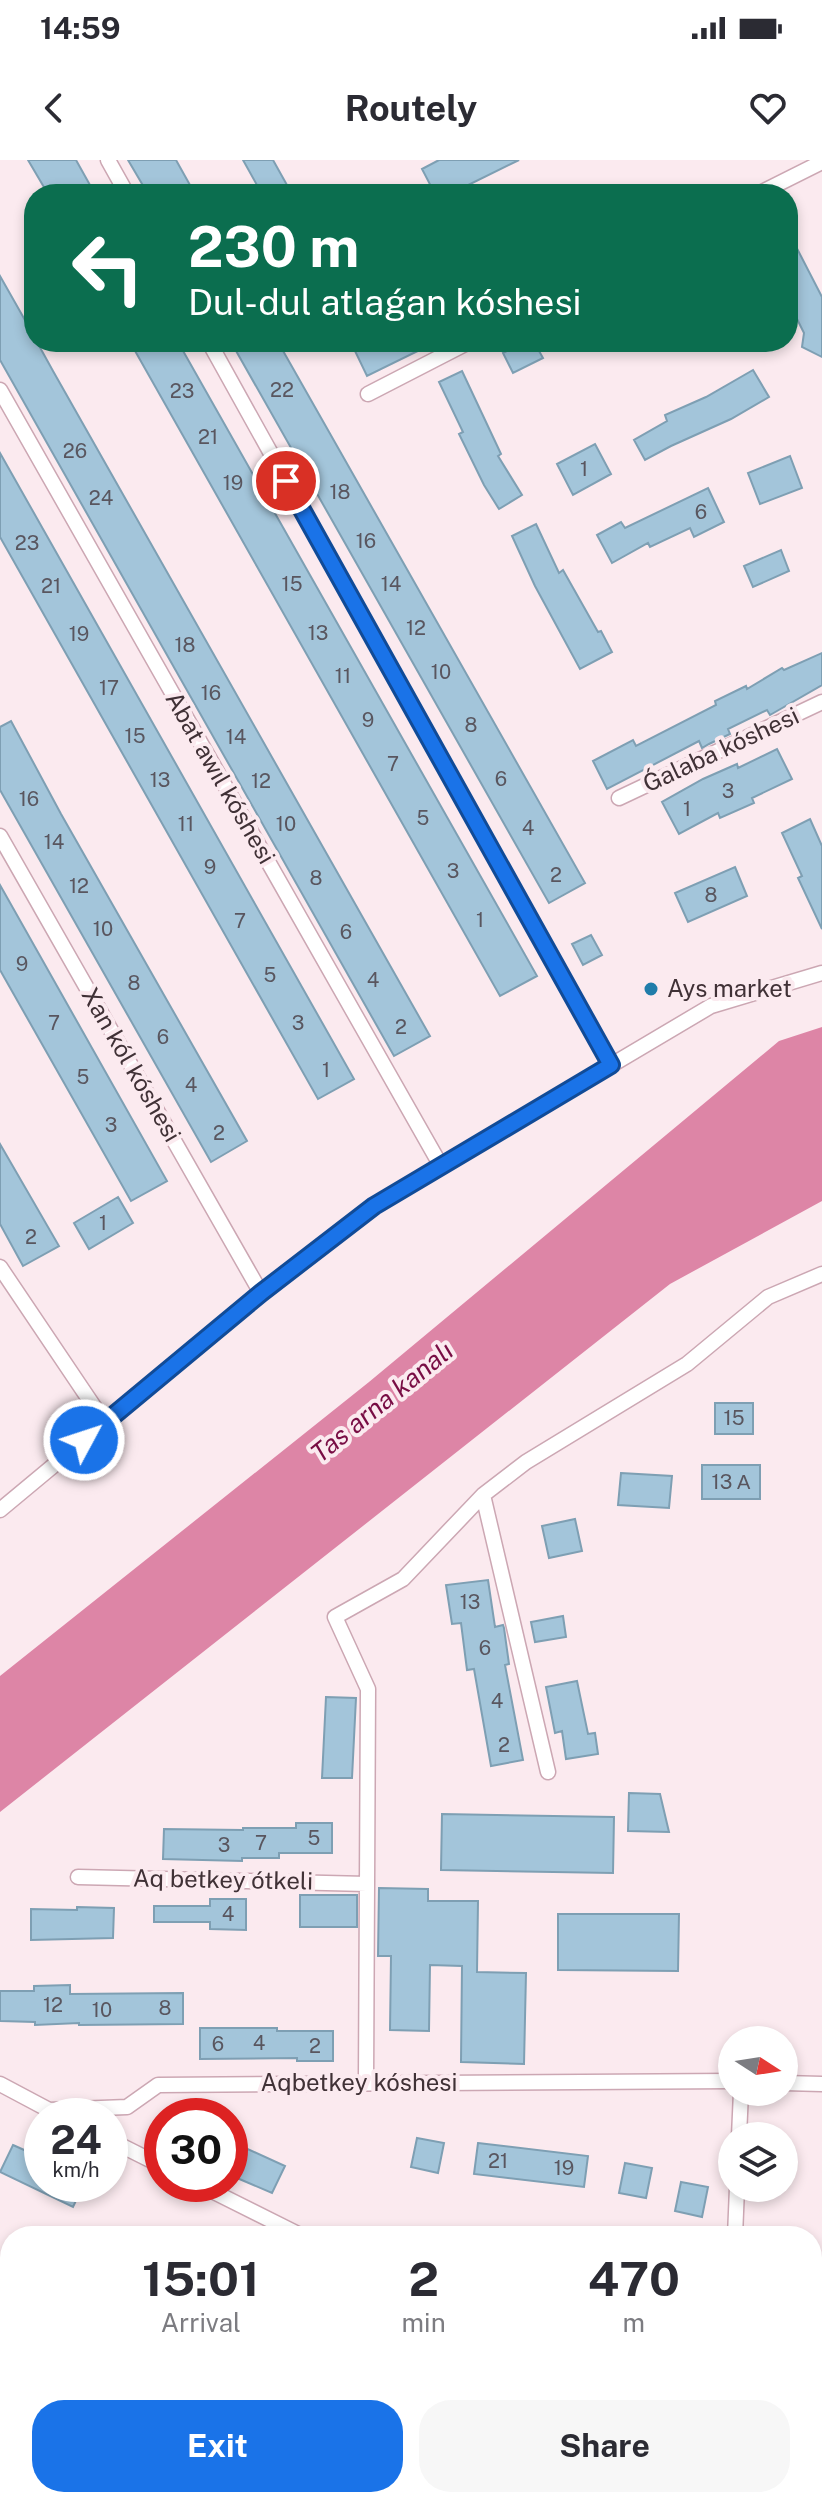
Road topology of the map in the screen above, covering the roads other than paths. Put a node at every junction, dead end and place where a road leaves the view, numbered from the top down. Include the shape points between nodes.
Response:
1 (108, 160) edge
2 (822, 162) edge
3 (121, 184) edge
4 (778, 184) edge
5 (215, 352) edge
6 (450, 352) edge
7 (0, 390) edge
8 (368, 394) dead end
9 (822, 702) edge
10 (619, 798) dead end
11 (0, 836) edge
12 (822, 973) edge
13 (611, 1065) junction
14 (441, 1166) junction
15 (0, 1267) edge
16 (822, 1274) edge
17 (261, 1293) junction
18 (105, 1423) junction
19 (483, 1495) junction
20 (0, 1510) edge
21 (548, 1772) dead end
22 (78, 1877) dead end
23 (367, 1884) junction
24 (718, 2081) edge
25 (366, 2082) junction
26 (798, 2083) edge
27 (0, 2084) edge
28 (822, 2084) edge
29 (27, 2098) edge
30 (128, 2106) edge
31 (234, 2202) edge
32 (736, 2202) edge
33 (282, 2226) edge
34 (735, 2226) edge

1 - 3 street
2 - 4 street
5 - 13 street
6 - 8 street
7 - 14 street, Abat awıl kóshesi
9 - 10 street, Ǵalaba kóshesi
11 - 17 street, Xan kól kóshesi
12 - 13 street via 711,1006
13 - 14 street
14 - 17 street via 374,1206
15 - 18 street
16 - 19 street via 768,1297 687,1364 526,1462
17 - 18 street
18 - 20 street
19 - 21 street
19 - 23 street via 403,1579 335,1617 368,1689
22 - 23 street, Aq betkey ótkeli
23 - 25 street
24 - 25 street, Aqbetkey kóshesi
25 - 30 street, Aqbetkey kóshesi via 158,2085
26 - 28 street
27 - 29 street, Aqbetkey kóshesi
31 - 33 street
32 - 34 street

